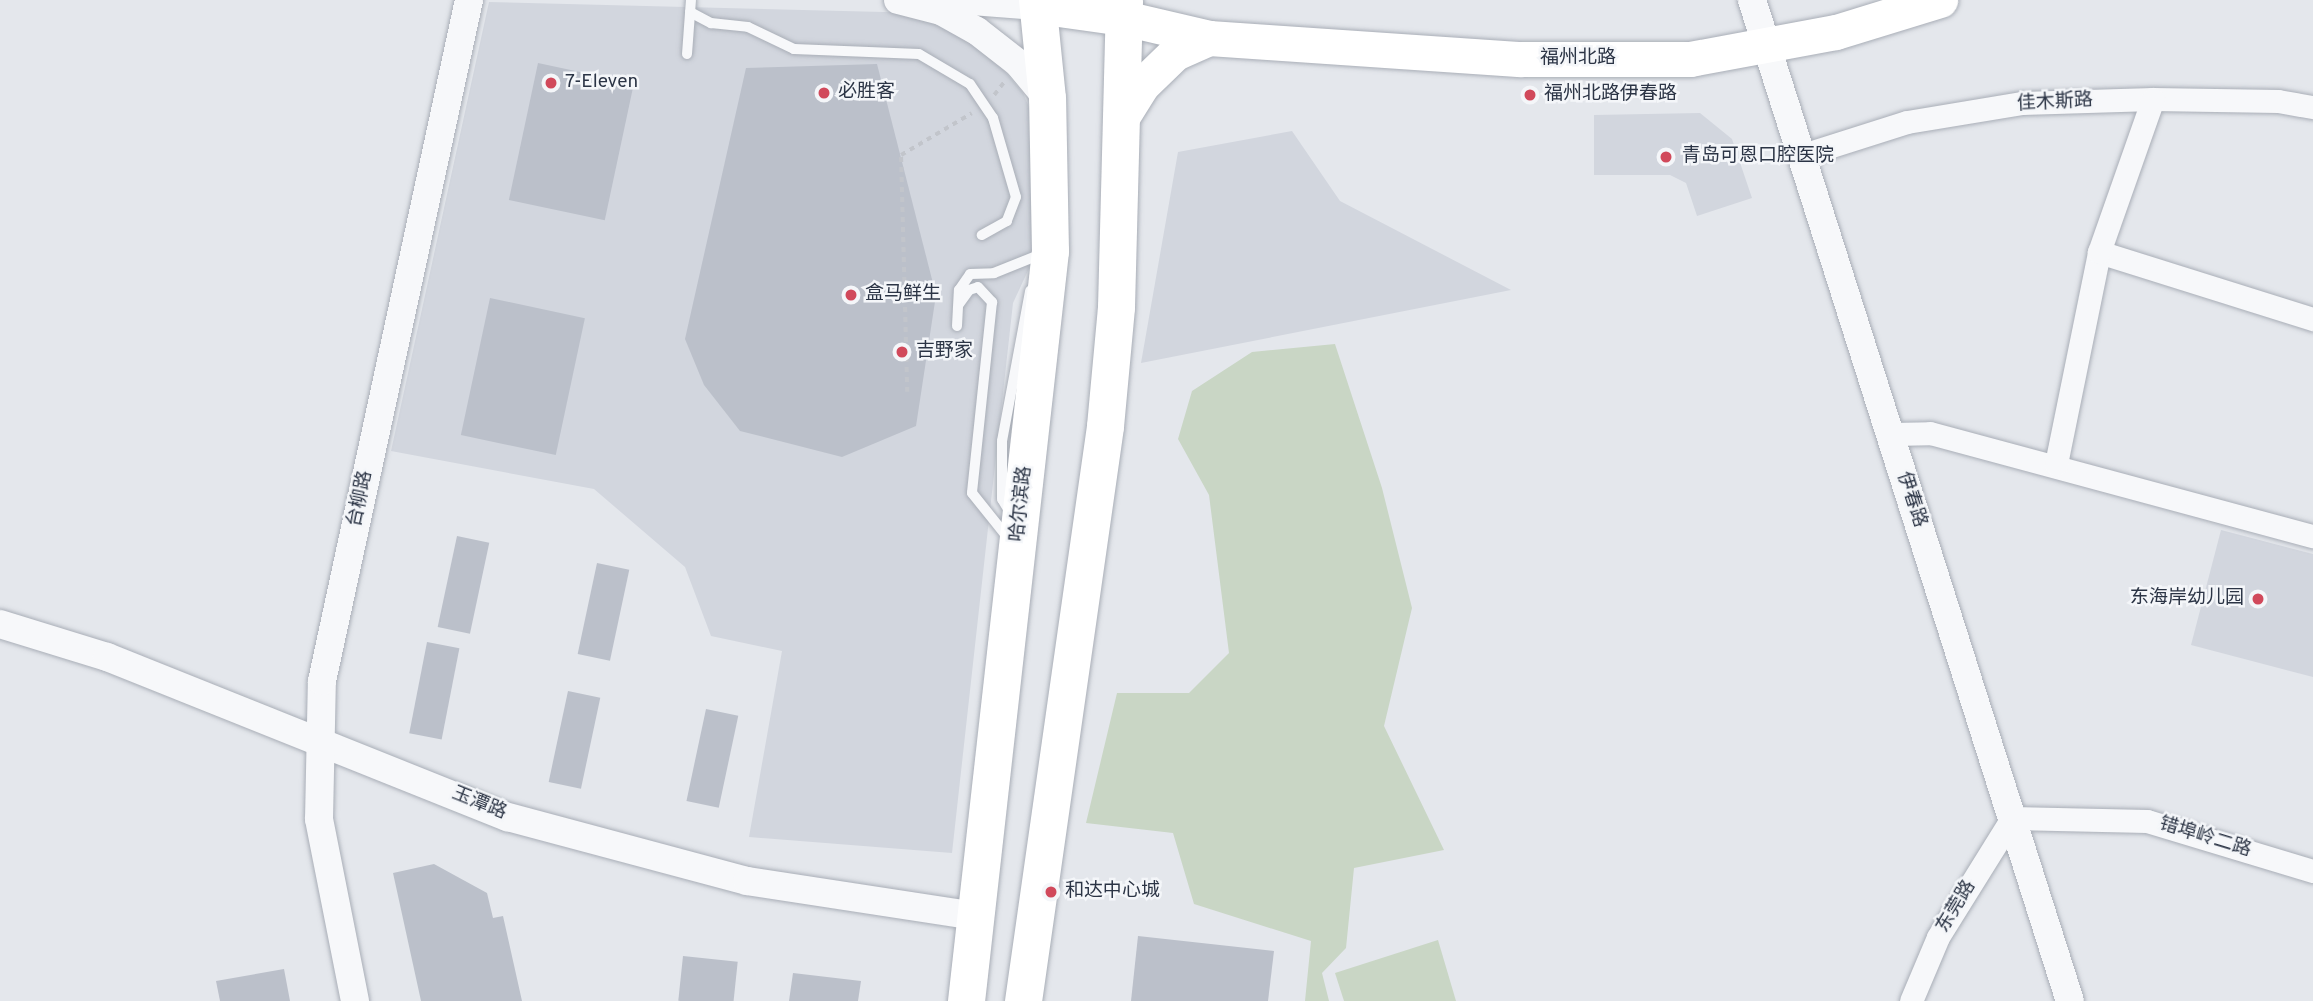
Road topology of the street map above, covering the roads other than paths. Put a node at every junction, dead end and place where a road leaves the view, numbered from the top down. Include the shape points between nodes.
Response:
1 (469, 0) edge
2 (691, 0) edge
3 (898, 0) edge
4 (959, 0) edge
5 (1752, 0) edge
6 (1940, 0) edge
7 (1037, 3) edge
8 (1124, 9) edge
9 (690, 12) junction
10 (1209, 38) junction
11 (1769, 45) junction
12 (687, 54) dead end
13 (1047, 98) junction
14 (2153, 99) junction
15 (2313, 107) edge
16 (1122, 117) junction
17 (1803, 155) junction
18 (982, 234) dead end
19 (1050, 251) junction
20 (2099, 252) junction
21 (959, 304) junction
22 (2313, 319) edge
23 (957, 326) dead end
24 (1891, 434) junction
25 (2056, 464) junction
26 (2313, 536) edge
27 (1019, 538) junction
28 (0, 624) edge
29 (320, 740) junction
30 (2012, 818) junction
31 (2313, 871) edge
32 (977, 916) junction
33 (355, 1001) edge
34 (966, 1001) edge
35 (1023, 1001) edge
36 (1911, 1001) edge
37 (2070, 1001) edge

1 - 29 street, 台柳路 via 322,681
2 - 9 lane
3 - 13 street via 941,11 977,30 1018,63
4 - 7 street
5 - 11 street, 伊春路
6 - 11 main road, 福州北路 via 1836,32
7 - 8 main road, 福州北路
7 - 13 highway, 哈尔滨路
8 - 10 main road, 福州北路
8 - 16 highway
9 - 12 lane
9 - 18 lane via 711,23 748,27 794,48 919,54 970,84 987,104 1016,197 1007,221
10 - 11 main road, 福州北路 via 1521,59 1690,59
10 - 16 main road via 1175,53 1142,85
11 - 17 street, 伊春路
13 - 19 highway, 哈尔滨路
14 - 15 street, 佳木斯路 via 2278,100
14 - 17 street, 佳木斯路 via 2022,103 1956,112 1907,122
14 - 20 street
16 - 35 highway via 1116,307 1105,426
17 - 24 street, 伊春路
19 - 21 lane via 994,273 970,274 962,282
19 - 27 highway, 哈尔滨路
20 - 22 street
20 - 25 street
21 - 23 lane
21 - 27 lane via 969,290 978,287 992,302 972,493
24 - 25 street via 1930,433
24 - 30 street, 伊春路
25 - 26 street
27 - 32 highway, 哈尔滨路
28 - 29 street, 玉潭路 via 107,657
29 - 32 street, 玉潭路 via 508,817 694,867 747,881
29 - 33 street, 台柳路 via 319,820
30 - 31 street, 错埠岭二路 via 2147,821
30 - 36 street, 东莞路 via 1938,937
30 - 37 street, 伊春路
32 - 34 highway, 哈尔滨路

